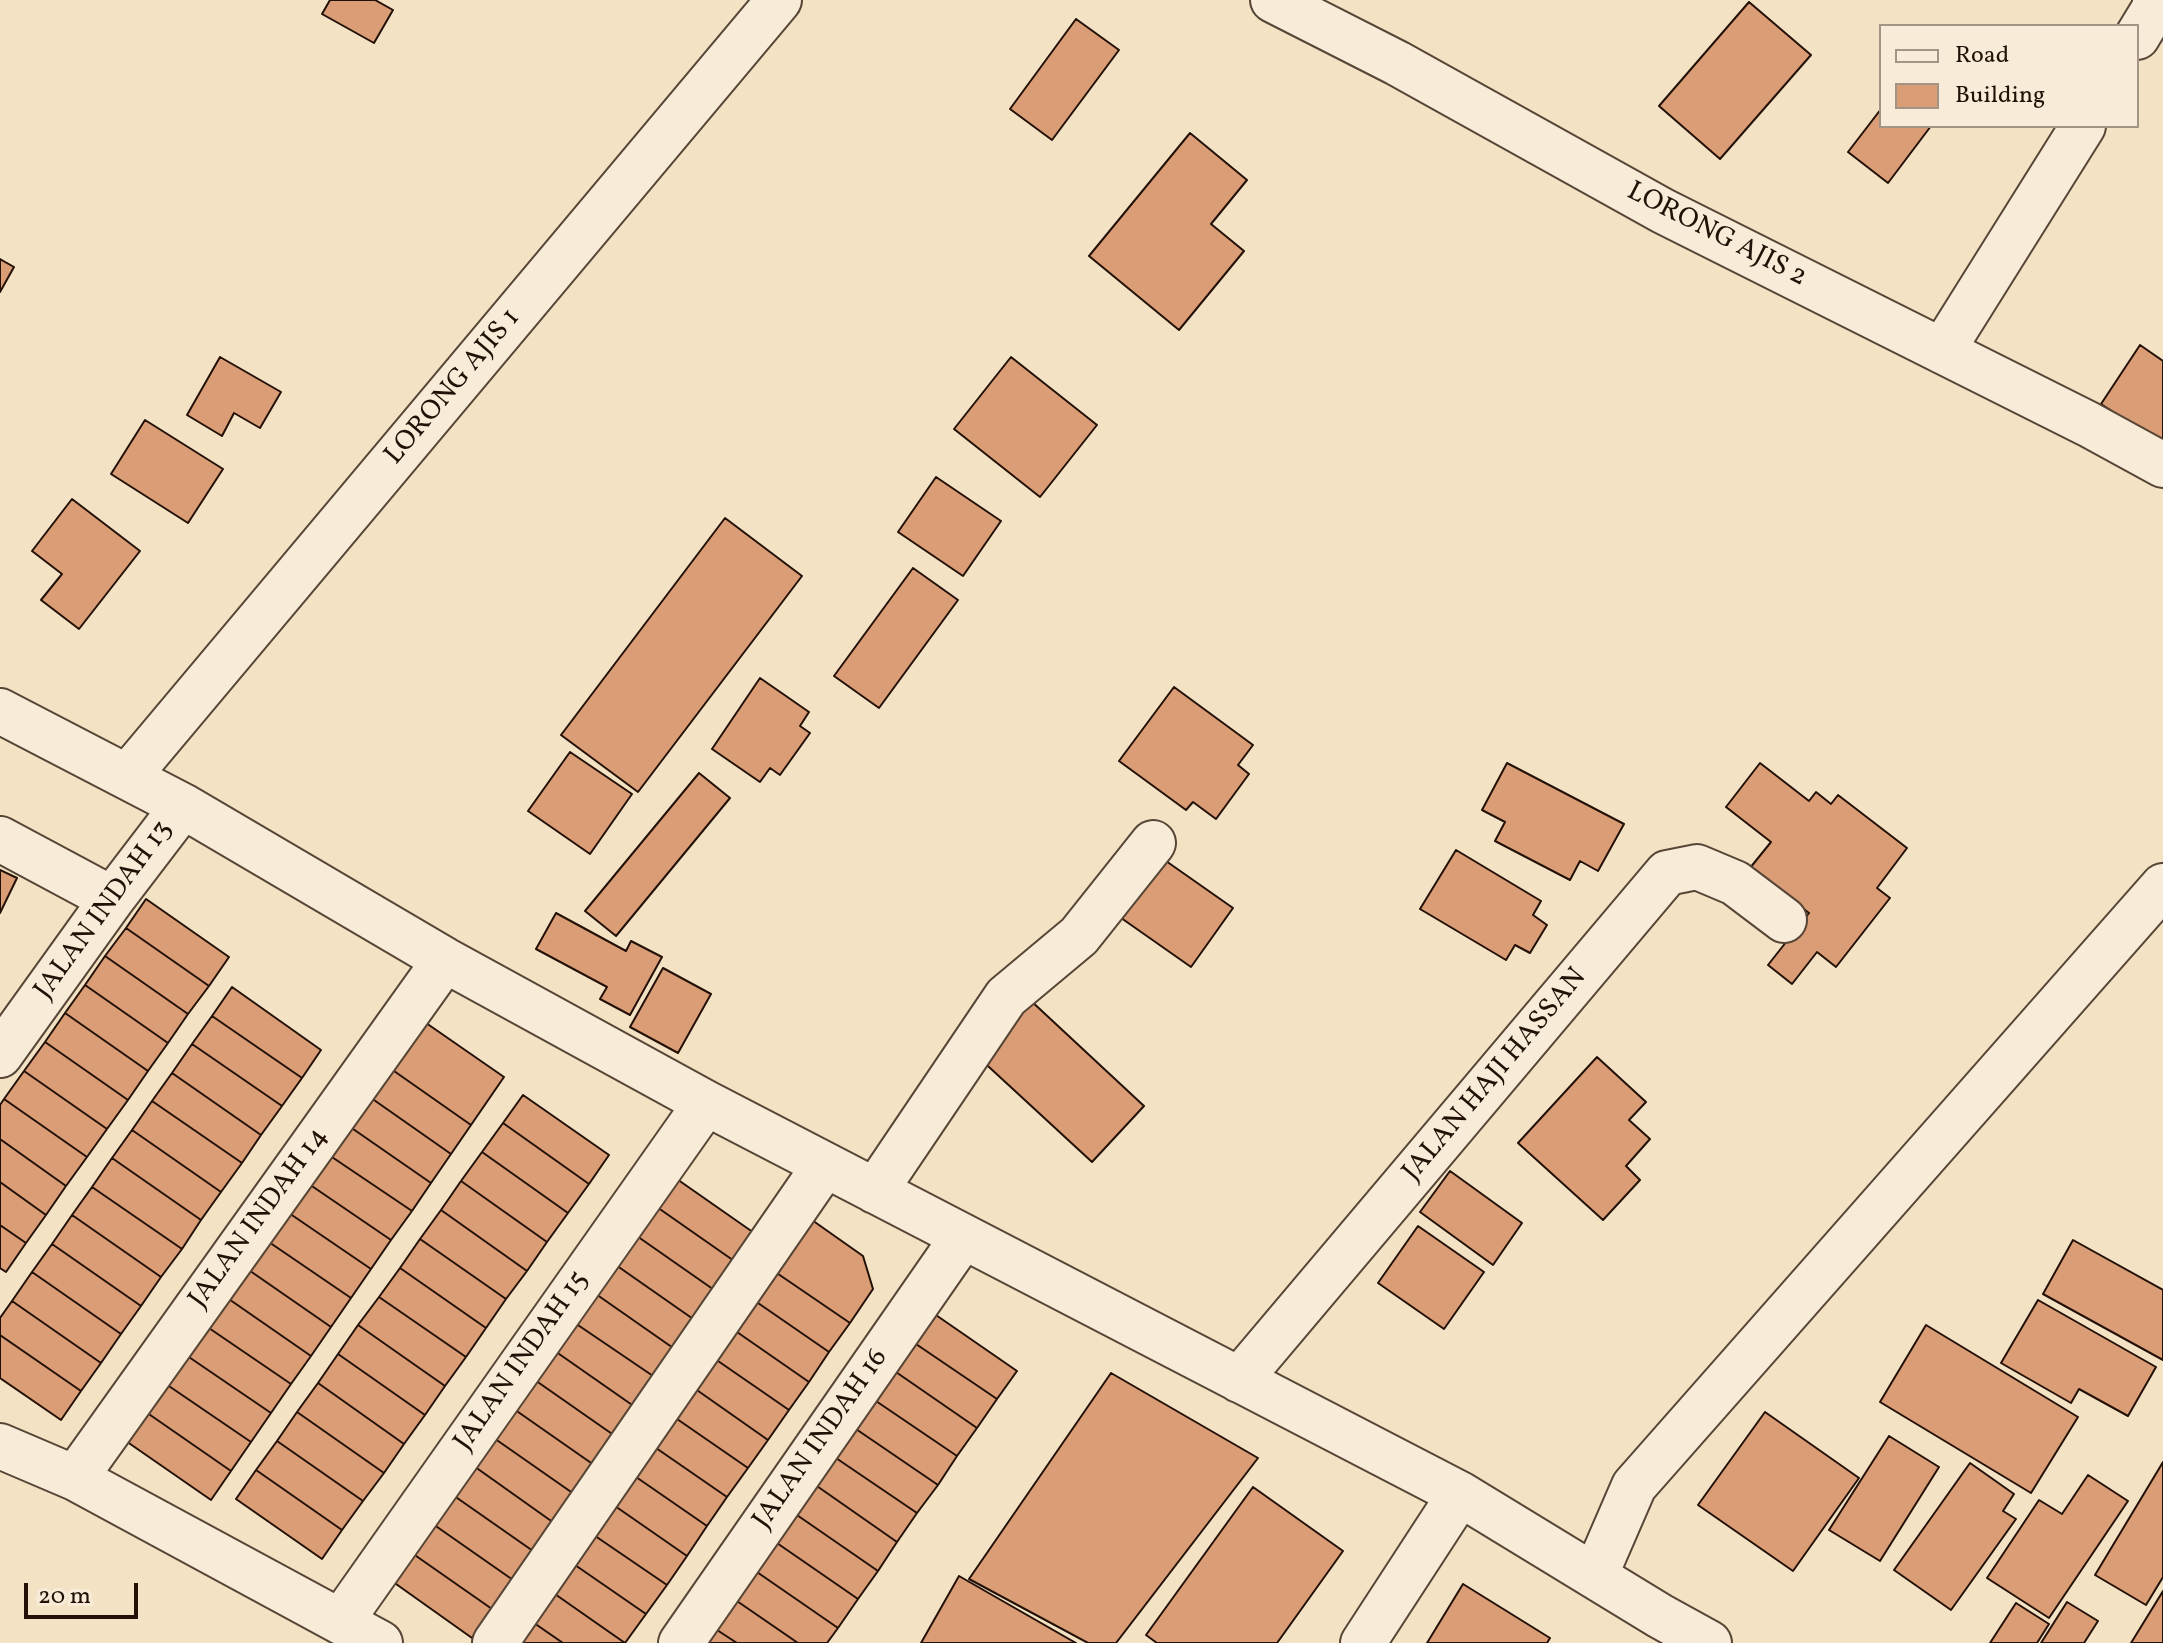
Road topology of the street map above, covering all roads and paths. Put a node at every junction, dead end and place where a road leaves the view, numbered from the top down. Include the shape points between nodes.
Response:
1 (779, 0) edge
2 (1273, 0) edge
3 (2155, 0) edge
4 (2139, 34) edge
5 (2082, 128) edge
6 (1942, 351) junction
7 (2163, 465) edge
8 (0, 711) edge
9 (128, 776) junction
10 (183, 806) junction
11 (0, 839) edge
12 (1153, 843) dead end
13 (2163, 886) edge
14 (112, 899) junction
15 (1784, 920) dead end
16 (445, 960) junction
17 (0, 1055) edge
18 (706, 1103) junction
19 (825, 1165) junction
20 (875, 1191) junction
21 (963, 1237) junction
22 (1239, 1380) junction
23 (0, 1446) edge
24 (75, 1478) junction
25 (1460, 1494) junction
26 (1595, 1576) junction
27 (341, 1621) junction
28 (380, 1643) edge
29 (495, 1643) edge
30 (681, 1643) edge
31 (1363, 1643) edge
32 (1709, 1643) edge

1 - 9 street, LORONG AJIS 1
2 - 6 street, LORONG AJIS 2 via 1663,211
3 - 4 street
5 - 6 street
6 - 7 street, LORONG AJIS 2
8 - 9 street
9 - 10 street
10 - 14 street, JALAN INDAH 13
10 - 16 street
11 - 14 street
12 - 20 street via 1079,936 1006,997
13 - 26 street via 1634,1486
14 - 17 street, JALAN INDAH 13
15 - 22 street, JALAN HAJI HASSAN via 1735,883 1697,867 1667,873
16 - 18 street
16 - 24 street, JALAN INDAH 14
18 - 19 street
18 - 27 street, JALAN INDAH 15
19 - 20 street
19 - 29 street
20 - 21 street
21 - 22 street
21 - 30 street, JALAN INDAH 16
22 - 25 street
23 - 24 street
24 - 27 street
25 - 26 street
25 - 31 street
26 - 32 street
27 - 28 street

